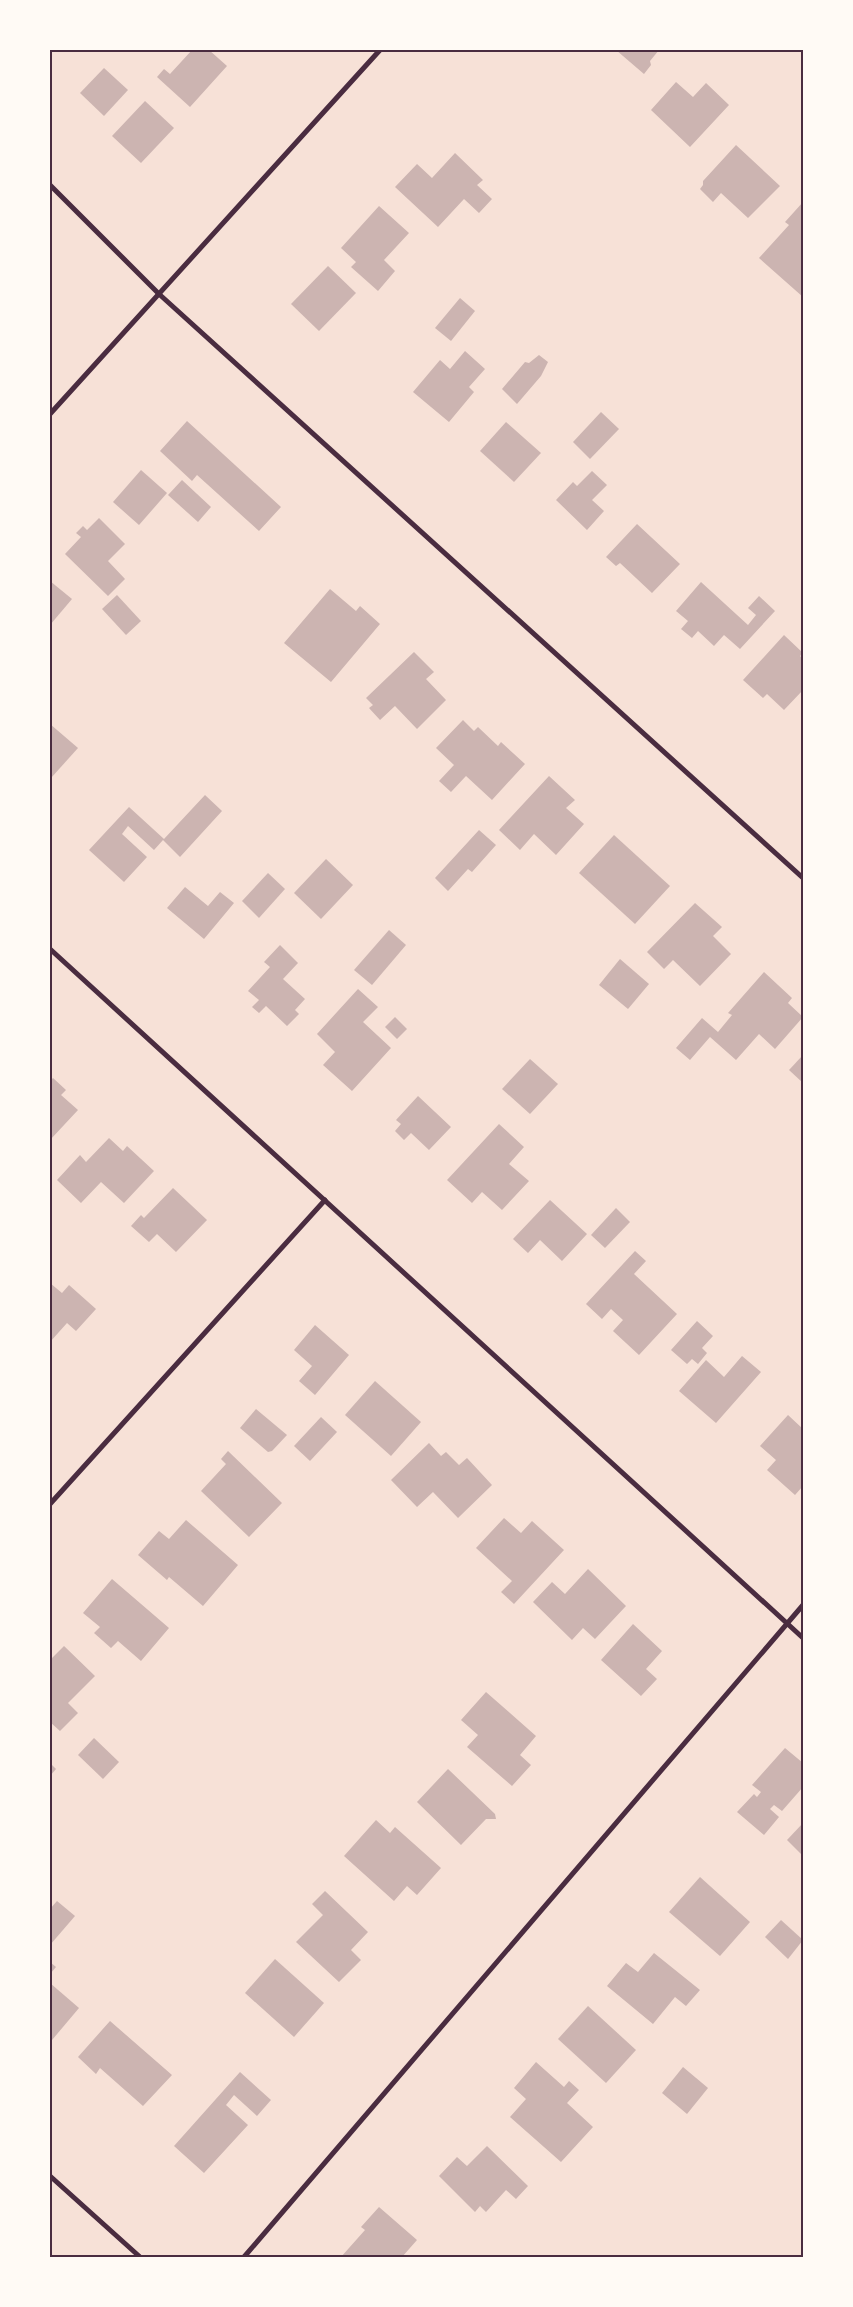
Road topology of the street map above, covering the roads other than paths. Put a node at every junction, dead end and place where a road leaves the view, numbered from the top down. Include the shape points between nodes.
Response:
1 (380, 50) edge
2 (50, 185) edge
3 (159, 294) junction
4 (50, 414) edge
5 (803, 878) edge
6 (50, 949) edge
7 (325, 1200) junction
8 (50, 1504) edge
9 (803, 1605) edge
10 (787, 1623) junction
11 (803, 1638) edge
12 (50, 2176) edge
13 (140, 2257) edge
14 (244, 2257) edge

1 - 3 street
2 - 3 street
3 - 4 street
3 - 5 street
6 - 7 street
7 - 8 street
7 - 10 street
9 - 10 street
10 - 11 street
10 - 14 street
12 - 13 street

